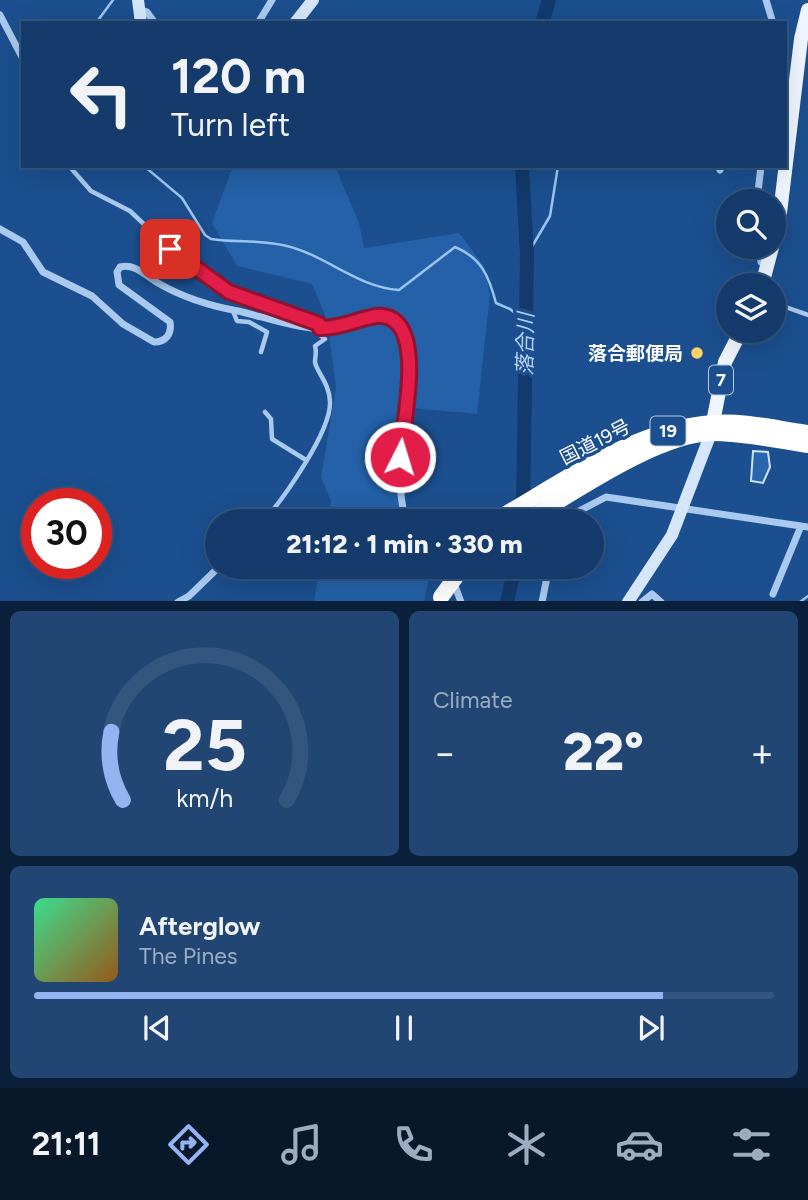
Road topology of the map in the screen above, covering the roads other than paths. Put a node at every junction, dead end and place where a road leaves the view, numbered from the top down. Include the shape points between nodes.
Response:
1 (272, 0) edge
2 (313, 0) edge
3 (766, 0) edge
4 (139, 5) edge
5 (808, 10) edge
6 (0, 15) edge
7 (154, 21) edge
8 (259, 21) edge
9 (297, 21) edge
10 (772, 21) edge
11 (21, 55) edge
12 (787, 155) edge
13 (71, 168) edge
14 (760, 168) edge
15 (785, 168) edge
16 (758, 189) edge
17 (0, 229) edge
18 (760, 259) edge
19 (768, 267) junction
20 (766, 273) edge
21 (786, 307) edge
22 (233, 310) junction
23 (808, 314) edge
24 (310, 327) junction
25 (320, 328) junction
26 (735, 343) edge
27 (261, 352) dead end
28 (265, 412) dead end
29 (712, 428) junction
30 (808, 433) edge
31 (808, 445) edge
32 (306, 460) junction
33 (544, 501) junction
34 (273, 509) edge
35 (402, 509) edge
36 (524, 509) edge
37 (536, 509) edge
38 (583, 509) edge
39 (684, 509) junction
40 (804, 526) edge
41 (207, 579) edge
42 (446, 579) edge
43 (455, 579) edge
44 (546, 579) edge
45 (773, 594) dead end
46 (441, 599) edge
47 (178, 601) edge
48 (461, 601) edge
49 (542, 601) edge
50 (628, 601) edge
51 (642, 601) edge
52 (661, 601) edge

1 - 8 street
2 - 9 street
3 - 10 street
4 - 7 street
5 - 12 main road
6 - 11 street
13 - 25 lane via 91,191 130,211 183,261 229,292
14 - 16 street
15 - 19 main road
17 - 22 street via 23,242 43,272 92,296 123,324 154,342 169,335 170,322 119,285 120,267 134,266 169,289
18 - 19 street
19 - 20 main road
21 - 23 lane
22 - 24 street
22 - 27 lane via 237,321 267,332
24 - 25 street
24 - 32 lane via 325,339 315,346 315,365 327,382 331,405
25 - 35 street via 337,328 379,315 403,329 409,394 400,457
26 - 29 main road, 7 via 725,362
28 - 32 lane via 271,419 272,439
29 - 30 highway, 国道19号 / 19
29 - 31 highway, 国道19号 / 19
29 - 33 highway, 国道19号 / 19 via 671,429 636,443
29 - 39 street
32 - 34 lane
33 - 36 highway, 国道19号 / 19
33 - 37 highway, 国道19号 / 19
38 - 39 street via 606,497
39 - 40 street
39 - 50 street via 657,561
40 - 45 street
41 - 47 street
42 - 46 highway via 440,587
43 - 48 street
44 - 49 street
51 - 52 street via 652,594

